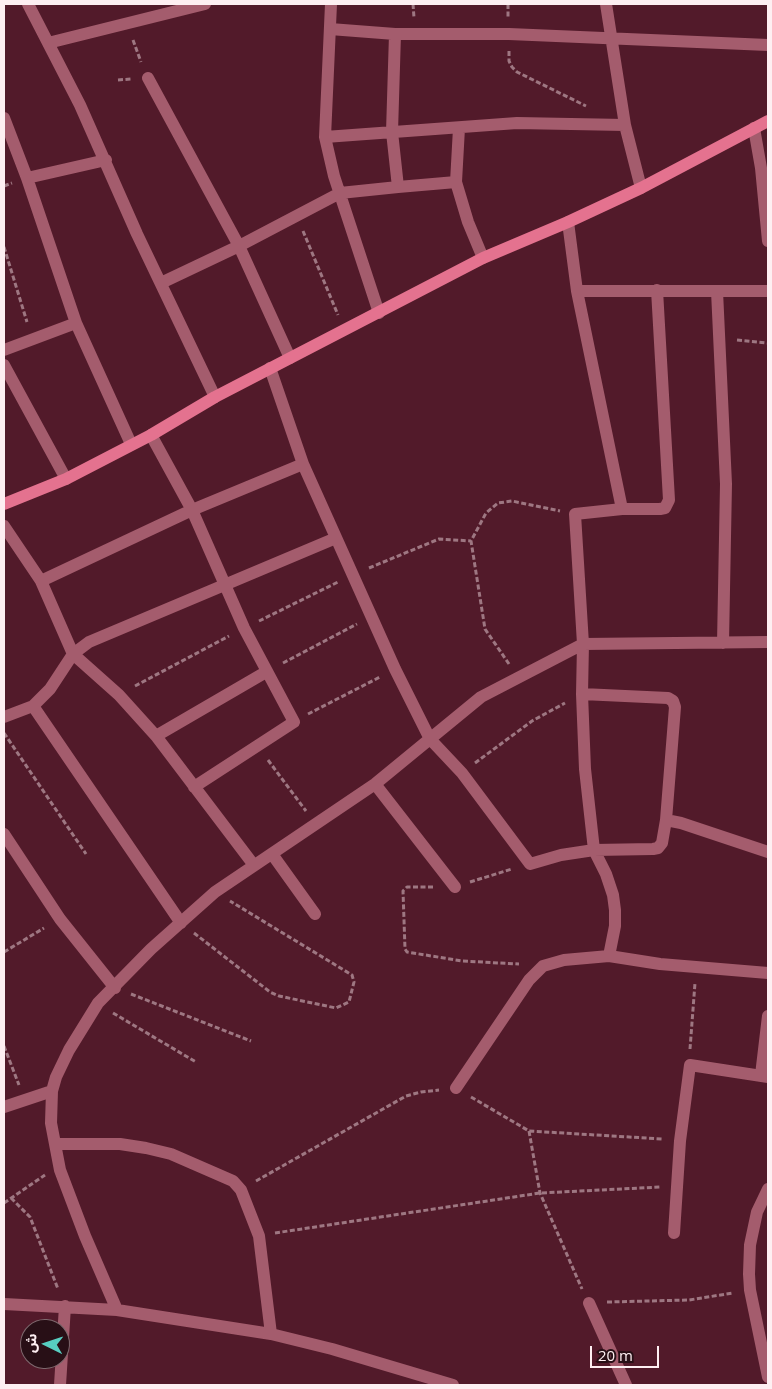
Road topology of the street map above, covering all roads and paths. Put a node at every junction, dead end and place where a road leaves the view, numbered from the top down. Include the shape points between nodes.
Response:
1 (28, 4) edge
2 (205, 4) edge
3 (331, 4) edge
4 (606, 4) edge
5 (126, 24) junction
6 (330, 30) junction
7 (396, 34) junction
8 (612, 38) junction
9 (48, 42) junction
10 (768, 45) edge
11 (512, 67) dead end
12 (148, 78) joint
13 (592, 109) dead end
14 (4, 118) edge
15 (768, 121) edge
16 (625, 125) junction
17 (459, 128) junction
18 (754, 128) junction
19 (392, 132) junction
20 (325, 137) junction
21 (106, 160) junction
22 (27, 178) junction
23 (456, 182) junction
24 (398, 187) junction
25 (641, 188) junction
26 (340, 193) junction
27 (297, 216) junction
28 (568, 222) junction
29 (768, 241) edge
30 (4, 246) edge
31 (239, 246) junction
32 (484, 258) junction
33 (161, 283) junction
34 (657, 290) junction
35 (576, 291) junction
36 (718, 291) junction
37 (768, 291) edge
38 (379, 312) junction
39 (76, 323) junction
40 (344, 329) junction
41 (721, 338) junction
42 (32, 340) junction
43 (768, 343) edge
44 (4, 350) edge
45 (290, 358) junction
46 (4, 365) edge
47 (270, 368) junction
48 (215, 398) junction
49 (150, 435) junction
50 (131, 444) junction
51 (304, 464) junction
52 (66, 479) junction
53 (4, 504) edge
54 (622, 509) junction
55 (192, 510) junction
56 (575, 514) junction
57 (4, 526) edge
58 (336, 538) junction
59 (471, 541) junction
60 (353, 575) junction
61 (41, 581) junction
62 (225, 586) junction
63 (371, 617) junction
64 (244, 628) junction
65 (768, 642) edge
66 (723, 643) junction
67 (583, 644) junction
68 (73, 654) junction
69 (395, 669) junction
70 (266, 672) junction
71 (518, 677) junction
72 (582, 694) junction
73 (119, 695) junction
74 (33, 706) junction
75 (4, 717) edge
76 (294, 722) junction
77 (4, 733) edge
78 (156, 736) junction
79 (430, 740) junction
80 (258, 745) junction
81 (462, 772) junction
82 (375, 784) junction
83 (194, 787) junction
84 (666, 820) junction
85 (315, 824) junction
86 (4, 834) edge
87 (594, 850) junction
88 (768, 852) edge
89 (86, 854) dead end
90 (272, 854) junction
91 (253, 864) junction
92 (530, 864) junction
93 (455, 887) junction
94 (215, 892) junction
95 (315, 914) dead end
96 (60, 919) junction
97 (181, 923) junction
98 (4, 952) edge
99 (609, 956) junction
100 (543, 966) junction
101 (696, 966) junction
102 (768, 973) edge
103 (114, 988) junction
104 (98, 1003) junction
105 (768, 1016) edge
106 (251, 1041) dead end
107 (4, 1046) edge
108 (196, 1062) dead end
109 (690, 1065) junction
110 (764, 1076) edge
111 (456, 1088) junction
112 (52, 1091) junction
113 (25, 1099) junction
114 (4, 1107) edge
115 (529, 1131) junction
116 (680, 1141) junction
117 (55, 1144) junction
118 (60, 1170) junction
119 (678, 1186) junction
120 (768, 1189) edge
121 (241, 1190) junction
122 (540, 1193) junction
123 (11, 1198) junction
124 (4, 1203) edge
125 (674, 1233) dead end
126 (259, 1236) junction
127 (750, 1290) junction
128 (589, 1303) junction
129 (4, 1304) edge
130 (65, 1306) junction
131 (117, 1310) junction
132 (271, 1334) junction
133 (763, 1334) edge
134 (768, 1377) edge
135 (60, 1385) edge
136 (453, 1385) edge
137 (626, 1385) edge

1 - 9 street
2 - 5 street
3 - 6 street
4 - 8 street
5 - 9 street
5 - 12 path
6 - 7 street
6 - 20 street
7 - 8 street
7 - 19 street
8 - 10 street
8 - 16 street
9 - 21 street
11 - 13 path
12 - 31 street
14 - 22 street
15 - 18 main road
16 - 17 street via 517,123
16 - 25 street
17 - 19 street
17 - 23 street
18 - 25 main road
18 - 29 street
19 - 20 street
19 - 24 street
20 - 26 street
21 - 22 street
21 - 33 street
22 - 39 street
23 - 24 street
23 - 32 street via 468,222
24 - 26 street
25 - 28 main road
26 - 27 street
26 - 38 street
27 - 31 street
27 - 40 path
28 - 32 main road
28 - 35 street
30 - 42 path
31 - 33 street
31 - 45 street
32 - 38 main road
33 - 48 street
34 - 35 street
34 - 36 street
34 - 54 street via 669,500 665,508
35 - 54 street
36 - 37 street
36 - 41 street
38 - 40 main road
39 - 42 street
39 - 50 street
40 - 45 main road
41 - 43 path
41 - 66 street via 726,484
42 - 44 street
45 - 47 main road
46 - 52 street
47 - 48 main road
47 - 51 street
48 - 49 main road
49 - 50 main road
49 - 55 street
50 - 52 main road
51 - 55 street
51 - 58 street
52 - 53 main road
54 - 56 street
55 - 61 street
55 - 62 street
56 - 59 path via 512,501 498,504 486,512
56 - 67 street
57 - 61 street
58 - 60 street
58 - 62 street
59 - 60 path via 439,539
59 - 71 path via 485,629
60 - 63 street
60 - 64 path
61 - 68 street
62 - 64 street
62 - 68 street via 89,642
63 - 69 street
63 - 70 path
64 - 70 street
64 - 73 path
65 - 66 street
66 - 67 street
67 - 71 street
67 - 72 street
68 - 73 street
68 - 74 street via 50,689
69 - 76 path
69 - 79 street
70 - 76 street
70 - 78 street
71 - 79 street via 481,697
72 - 81 path via 532,721
72 - 84 street via 668,698 673,701
72 - 87 street via 585,769
73 - 78 street
74 - 75 street
74 - 97 street
76 - 80 street
77 - 89 path
78 - 83 street
79 - 81 street
79 - 82 street
80 - 83 street
80 - 85 path
81 - 92 street
82 - 85 street
82 - 93 street
83 - 91 street
84 - 87 street via 658,848
84 - 88 street
85 - 90 street
86 - 96 street
87 - 92 street
87 - 99 street via 613,895 615,926
90 - 91 street
90 - 95 street
91 - 94 street
92 - 93 path
93 - 100 path via 404,888 407,952 462,961
94 - 97 street
94 - 97 path via 352,975 354,982 349,1002 336,1008 270,992
96 - 98 path
96 - 103 street
97 - 103 street
99 - 100 street via 564,960
99 - 101 street
100 - 111 street via 529,980
101 - 102 street
101 - 109 path
103 - 104 street
103 - 106 path
104 - 108 path
104 - 112 street via 69,1050
105 - 110 street
107 - 113 path
109 - 110 street
109 - 116 street
111 - 115 path
111 - 121 path via 406,1096
112 - 113 street
112 - 117 street via 51,1123
113 - 114 street
115 - 116 path
115 - 122 path
116 - 119 street
117 - 118 street
117 - 121 street via 120,1144 171,1154 233,1181
118 - 123 path via 45,1175
118 - 131 street
119 - 122 path
119 - 125 street
120 - 127 street via 757,1212 750,1245
121 - 126 street
122 - 126 path
122 - 128 path
123 - 124 path
123 - 130 path via 30,1217
126 - 132 street
127 - 128 path via 689,1300
127 - 133 street
128 - 137 street
129 - 130 street
130 - 131 street
130 - 135 street
131 - 132 street
132 - 136 street
133 - 134 street

